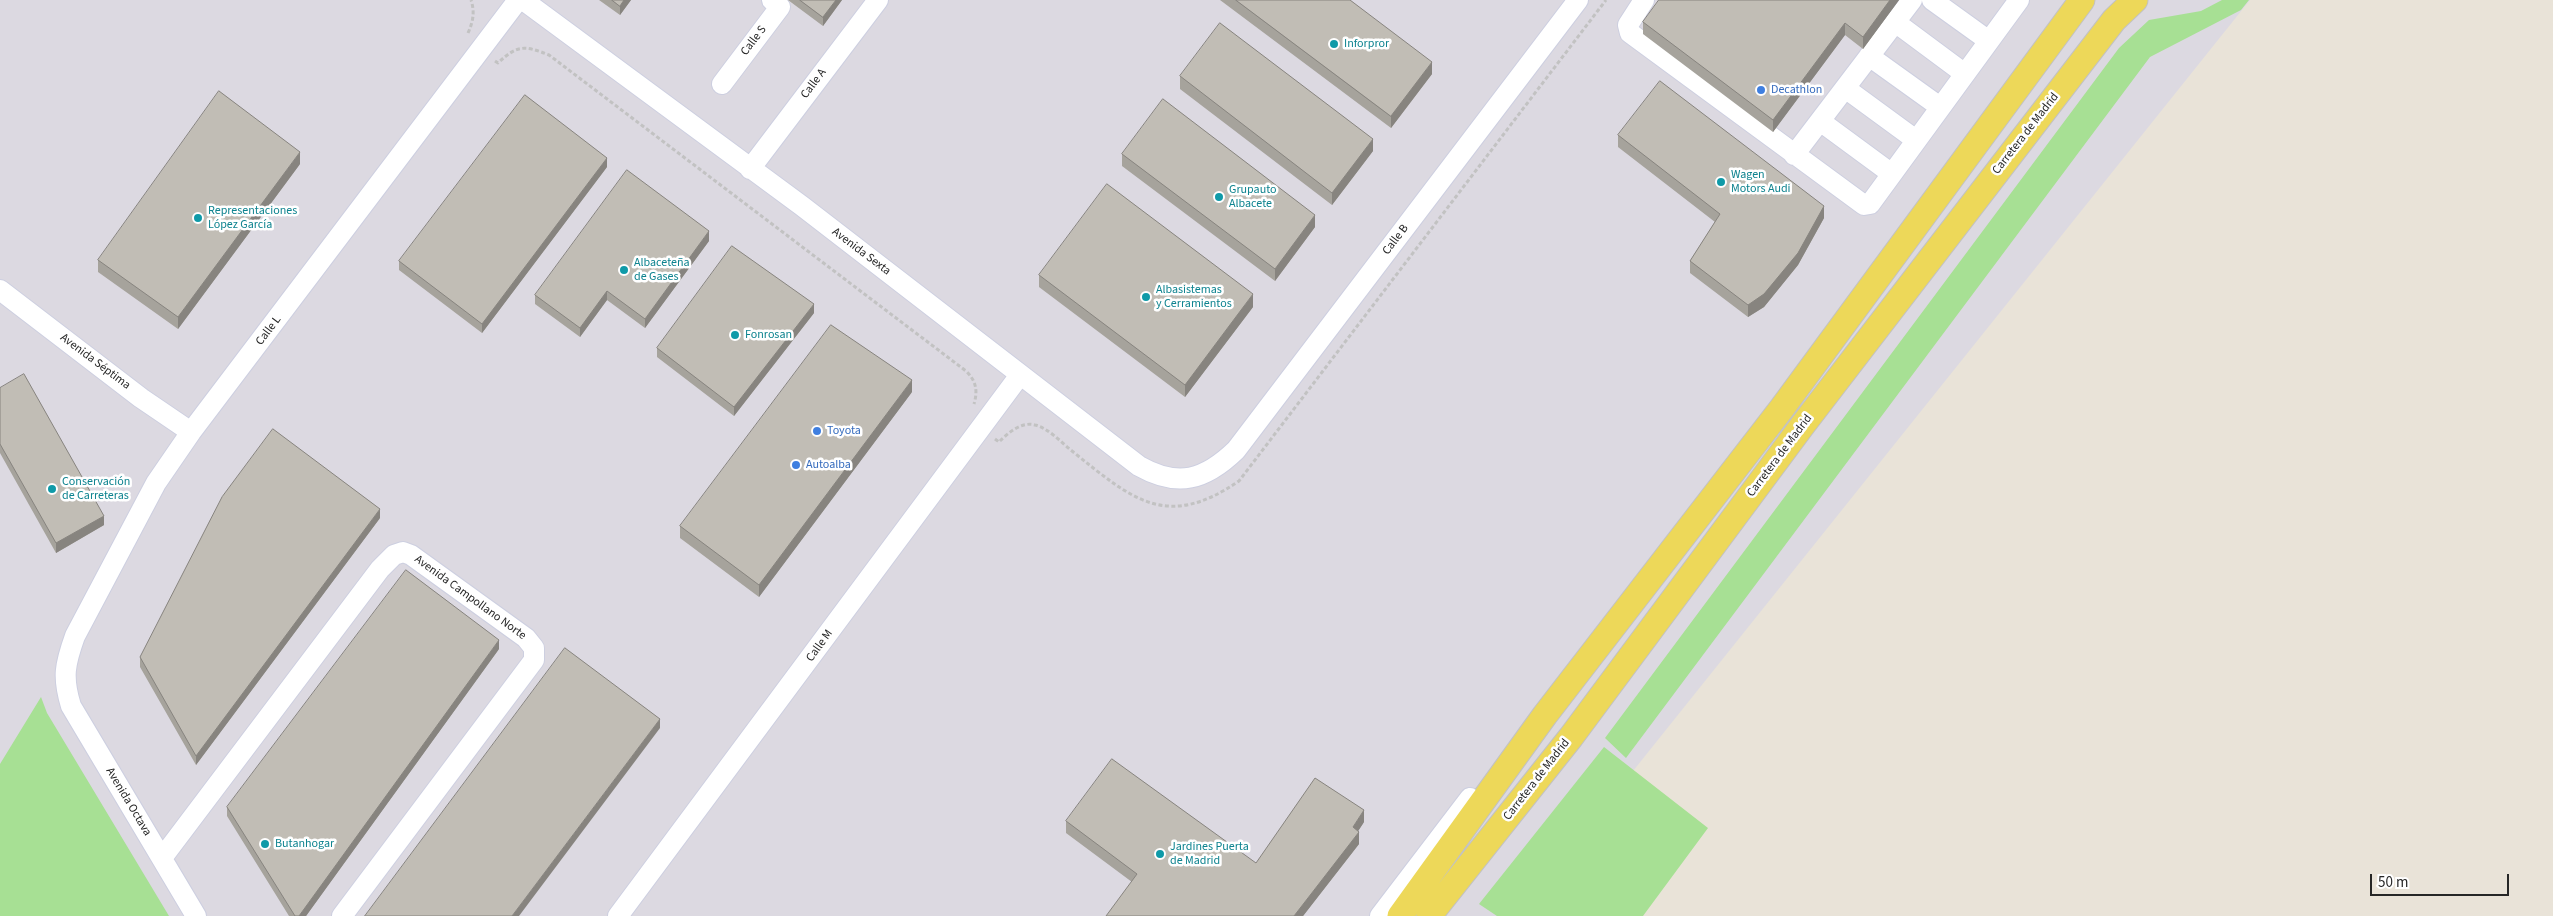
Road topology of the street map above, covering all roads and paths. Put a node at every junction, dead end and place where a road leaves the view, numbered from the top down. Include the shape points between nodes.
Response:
1 (471, 0) edge
2 (518, 0) edge
3 (523, 0) edge
4 (772, 0) edge
5 (878, 0) edge
6 (1578, 0) edge
7 (1606, 0) edge
8 (1644, 0) edge
9 (1912, 0) edge
10 (1932, 0) edge
11 (2082, 0) edge
12 (2135, 0) edge
13 (2014, 2) edge
14 (1895, 22) junction
15 (1989, 41) junction
16 (480, 50) junction
17 (1869, 56) junction
18 (1965, 74) junction
19 (722, 84) dead end
20 (1845, 88) junction
21 (1940, 107) junction
22 (1820, 121) junction
23 (1916, 140) junction
24 (1794, 155) junction
25 (750, 169) junction
26 (1892, 174) junction
27 (0, 290) edge
28 (1020, 375) junction
29 (981, 428) junction
30 (191, 432) junction
31 (1207, 474) joint
32 (65, 686) joint
33 (1545, 715) junction
34 (162, 858) junction
35 (196, 916) edge
36 (342, 916) edge
37 (618, 916) edge
38 (1380, 916) edge
39 (1400, 916) edge
40 (1429, 916) edge

1 - 16 path via 474,9 472,24 465,38
2 - 16 street, Calle L
3 - 25 street, Avenida Sexta
4 - 19 street, Calle S via 780,7
5 - 25 street, Calle A
6 - 31 street, Calle B via 1236,450
7 - 29 path via 1239,481 1216,497 1195,504 1154,504 1118,488 1050,433 1034,424 1020,427 999,442
8 - 24 street via 1628,25 1630,33
9 - 14 street
10 - 15 street
11 - 33 main road via 1782,408
12 - 40 main road, Carretera de Madrid via 2108,28 1802,426 1571,737
13 - 15 street
14 - 17 street
14 - 18 street
15 - 18 street
16 - 29 path via 498,63 512,50 529,47 549,55 966,371 974,379 977,391 969,418
16 - 30 street, Calle L
17 - 20 street
17 - 21 street
18 - 21 street
20 - 22 street
20 - 23 street
21 - 23 street
22 - 24 street
22 - 26 street
23 - 26 street
24 - 26 street via 1864,205 1870,204
25 - 28 street, Avenida Sexta
27 - 30 street, Avenida Séptima via 141,398
28 - 29 street, Calle M
28 - 31 street, Avenida Sexta via 1154,475 1167,479
29 - 37 street, Calle M
30 - 32 street, Calle L via 156,483 75,636 66,663
32 - 34 street, Avenida Octava via 82,726
33 - 38 street via 1506,752
33 - 39 main road
34 - 35 street, Avenida Octava
34 - 36 street, Avenida Campollano Norte via 380,569 394,555 403,552 526,638 534,648 534,660

